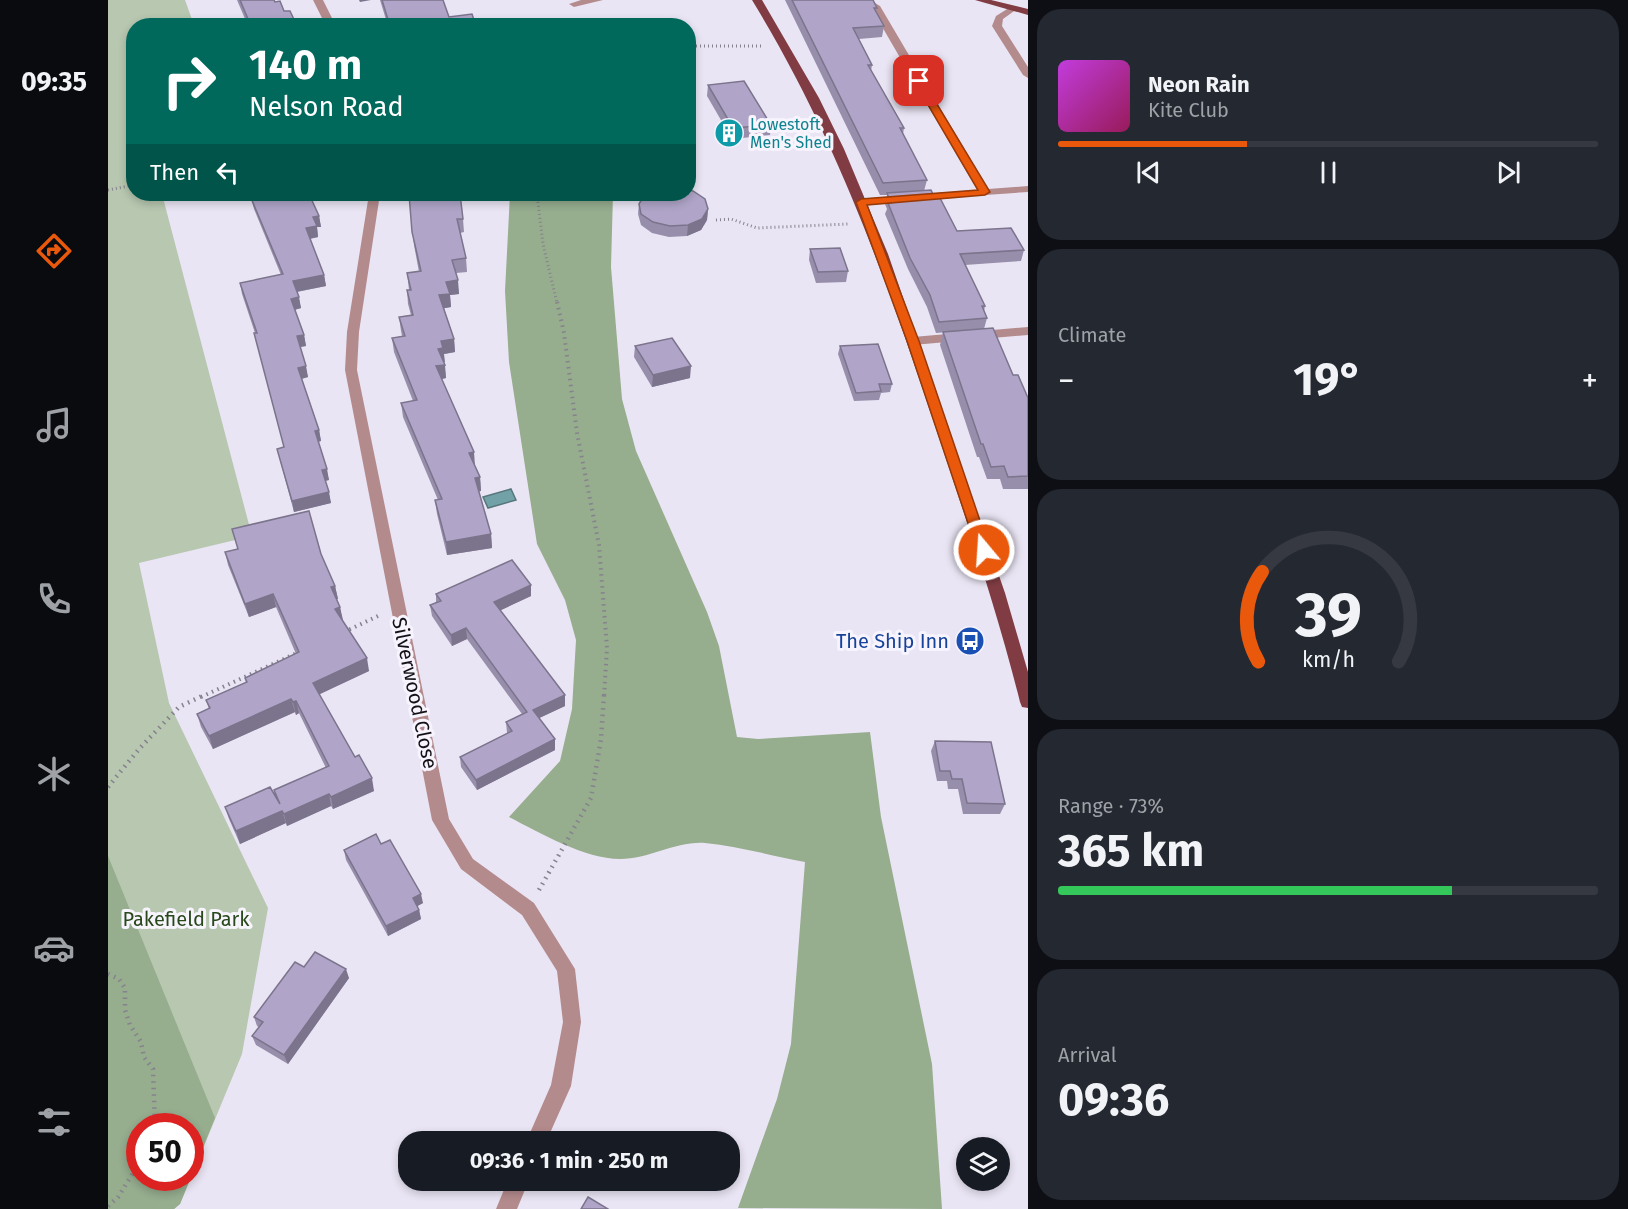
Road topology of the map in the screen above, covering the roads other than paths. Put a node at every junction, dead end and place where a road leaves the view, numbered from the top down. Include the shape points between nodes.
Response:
1 (318, 0) edge
2 (598, 0) edge
3 (757, 0) edge
4 (981, 0) edge
5 (574, 4) dead end
6 (875, 6) edge
7 (1012, 9) junction
8 (1028, 12) edge
9 (327, 18) edge
10 (1028, 75) edge
11 (1028, 189) edge
12 (985, 192) junction
13 (373, 201) edge
14 (861, 202) junction
15 (1028, 331) edge
16 (913, 341) junction
17 (1024, 671) edge
18 (1028, 702) edge
19 (541, 1131) edge
20 (514, 1191) edge
21 (506, 1209) edge

1 - 9 street
2 - 5 street
3 - 14 main road via 788,46 822,111
4 - 7 main road
6 - 12 street
7 - 8 main road
7 - 10 street via 999,18 997,26
11 - 12 street
12 - 14 street
13 - 19 street, Silverwood Close via 351,370 441,820 467,864 528,909 566,969 572,1022 561,1086
14 - 16 main road
15 - 16 street
16 - 17 main road
17 - 18 main road
20 - 21 street

